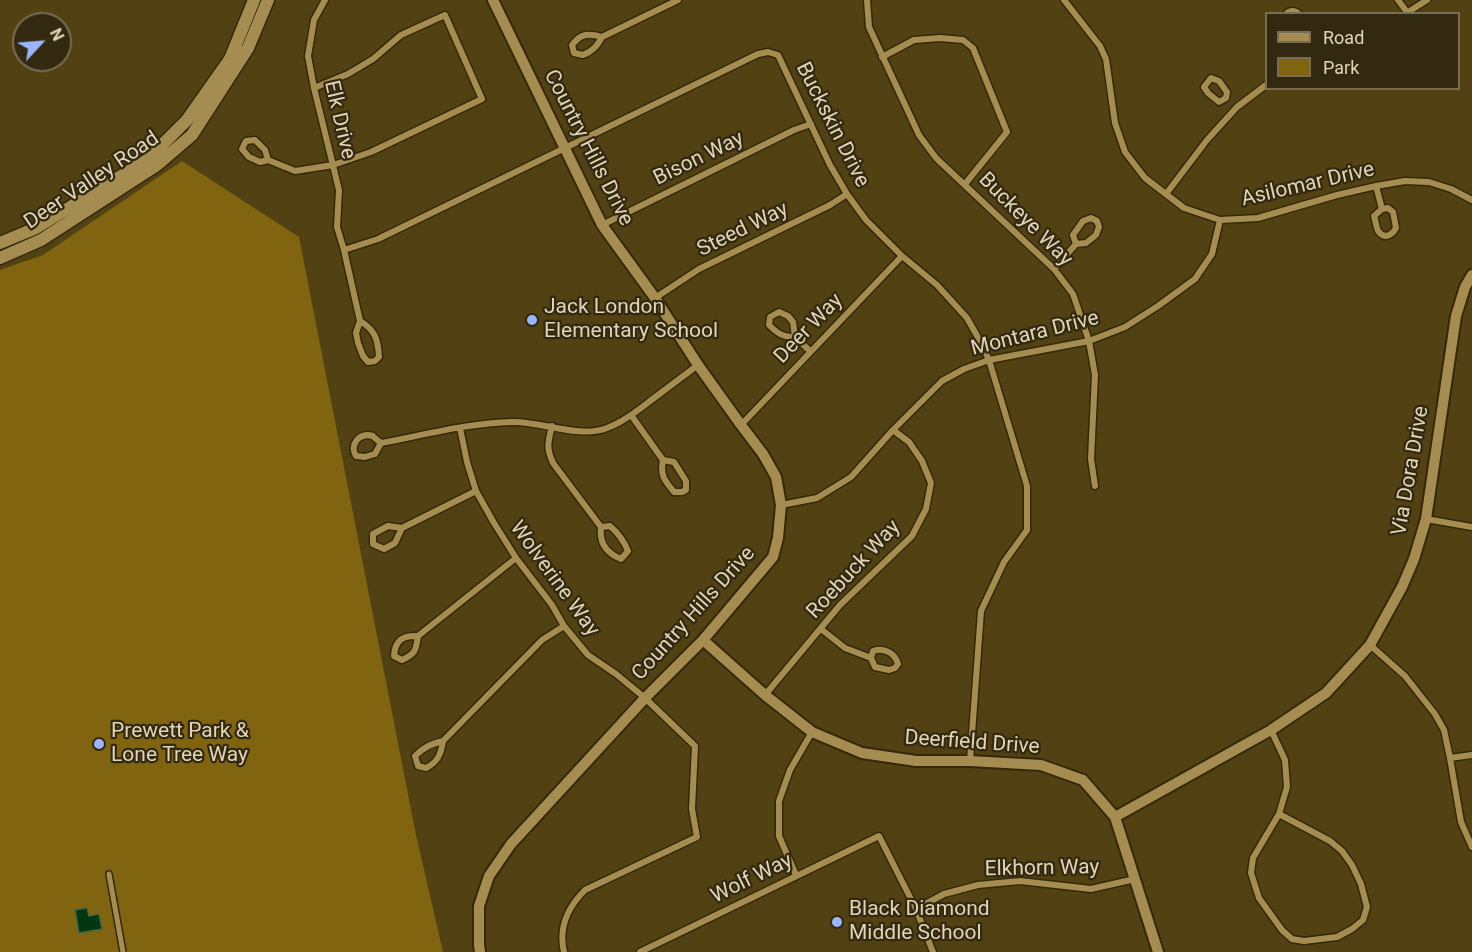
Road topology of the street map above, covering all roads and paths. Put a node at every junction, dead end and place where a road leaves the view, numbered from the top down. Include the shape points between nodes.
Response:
1 (254, 0) edge
2 (268, 0) edge
3 (325, 0) edge
4 (493, 0) edge
5 (678, 0) edge
6 (867, 0) edge
7 (1064, 0) edge
8 (1427, 0) edge
9 (1408, 12) edge
10 (602, 37) junction
11 (882, 57) junction
12 (1265, 86) edge
13 (314, 88) junction
14 (1226, 98) dead end
15 (1236, 107) junction
16 (811, 124) junction
17 (564, 149) junction
18 (268, 160) dead end
19 (333, 165) junction
20 (965, 184) junction
21 (1376, 186) junction
22 (847, 194) junction
23 (1167, 194) junction
24 (1472, 200) edge
25 (1382, 209) junction
26 (1220, 220) junction
27 (602, 225) junction
28 (0, 243) edge
29 (1076, 244) junction
30 (344, 250) junction
31 (902, 256) junction
32 (0, 258) edge
33 (1054, 269) junction
34 (1472, 275) edge
35 (655, 298) junction
36 (360, 321) junction
37 (795, 337) junction
38 (1089, 341) junction
39 (810, 351) junction
40 (989, 360) junction
41 (698, 365) junction
42 (631, 415) junction
43 (741, 425) junction
44 (552, 426) junction
45 (460, 428) junction
46 (893, 430) junction
47 (381, 443) junction
48 (663, 460) junction
49 (1095, 486) dead end
50 (476, 491) junction
51 (781, 505) junction
52 (1425, 519) junction
53 (601, 527) junction
54 (1472, 527) edge
55 (402, 528) junction
56 (516, 558) junction
57 (564, 626) junction
58 (821, 629) junction
59 (418, 636) junction
60 (703, 640) junction
61 (1370, 645) junction
62 (871, 658) junction
63 (765, 695) junction
64 (645, 698) junction
65 (1271, 730) junction
66 (812, 732) junction
67 (443, 741) junction
68 (1472, 755) edge
69 (1450, 758) junction
70 (970, 761) junction
71 (1279, 814) junction
72 (1115, 817) junction
73 (1472, 848) edge
74 (109, 874) dead end
75 (796, 876) junction
76 (1136, 879) junction
77 (916, 909) junction
78 (123, 952) edge
79 (480, 952) edge
80 (564, 952) edge
81 (640, 952) edge
82 (933, 952) edge
83 (1158, 952) edge

1 - 28 main road, Deer Valley Road via 230,59 187,120 147,160 36,228
2 - 32 main road, Deer Valley Road via 248,48 192,135 157,165 41,240
3 - 13 street, Elk Drive via 314,20 308,56
4 - 17 street, Country Hills Drive
5 - 10 street
6 - 11 street, Buckeye Way via 869,27
7 - 23 street, Asilomar Drive via 1106,59 1115,123 1125,152 1145,178
8 - 9 street
10 - 10 street via 582,35 572,45 574,53 592,51
11 - 20 street, Buckeye Way via 919,135 936,158
11 - 20 street via 914,40 963,40 973,48 1007,132
12 - 15 street
13 - 19 street, Elk Drive
13 - 19 street via 348,74 401,35 445,15 482,99 371,153
14 - 15 street
15 - 23 street
16 - 17 street, Buckskin Drive via 778,55 768,52
16 - 22 street, Buckskin Drive
16 - 27 street, Bison Way
17 - 27 street, Country Hills Drive
17 - 30 street, Buckskin Drive via 378,238
18 - 19 street via 295,171
19 - 30 street, Elk Drive via 339,190 337,227
20 - 33 street, Buckeye Way
21 - 24 street, Asilomar Drive via 1429,182
21 - 25 street
21 - 26 street, Asilomar Drive via 1258,218
22 - 31 street, Buckskin Drive via 866,220
22 - 35 street, Steed Way via 699,269
23 - 26 street, Asilomar Drive via 1185,208
25 - 25 street via 1374,216 1378,232 1388,236 1396,228 1393,212
26 - 38 street, Montara Drive via 1212,254 1195,279 1125,327
27 - 35 street, Country Hills Drive
29 - 29 street via 1086,243 1096,234 1096,221 1083,220 1073,235
29 - 33 street
30 - 36 street, Elk Drive
31 - 39 street, Deer Way
31 - 40 street, Buckskin Drive via 937,285 967,318
33 - 38 street, Buckeye Way via 1073,294
34 - 52 street, Via Dora Drive via 1456,316
35 - 41 street, Country Hills Drive
36 - 36 street via 358,344 368,362 375,361 379,357 374,335
37 - 37 street via 788,316 779,312 770,317 769,326 777,333
37 - 39 street
38 - 40 street, Montara Drive
38 - 49 street, Buckeye Way via 1095,375 1091,459
39 - 43 street, Deer Way
40 - 46 street, Montara Drive via 942,381
40 - 70 street, Buckskin Drive via 1028,486 1027,530 1004,562 981,611
41 - 42 street
41 - 43 street, Country Hills Drive
42 - 44 street via 594,431
42 - 48 street
43 - 51 street, Country Hills Drive via 776,477
44 - 45 street via 515,422
44 - 53 street via 547,445 549,455
45 - 47 street
45 - 50 street, Wolverine Way
46 - 51 street, Montara Drive via 851,477 817,498
46 - 58 street, Roebuck Way via 909,442 922,460 931,483 926,509 912,536 840,605
47 - 47 street via 373,436 364,436 353,444 353,451 356,456 365,457 375,454
48 - 48 street via 661,470 666,482 674,492 686,490 686,481 674,462
50 - 55 street
50 - 56 street, Wolverine Way
51 - 60 street, Country Hills Drive via 773,557
52 - 54 street
52 - 61 street, Via Dora Drive via 1402,588
53 - 53 street via 603,546 621,559 628,551 625,544 610,526
55 - 55 street via 388,526 373,534 373,544 384,549 395,543
56 - 57 street, Wolverine Way
56 - 59 street
57 - 64 street, Wolverine Way via 588,655
57 - 67 street via 542,640
58 - 62 street via 845,648
58 - 63 street, Roebuck Way
59 - 59 street via 408,635 399,641 394,656 402,660 411,656
60 - 63 street, Deerfield Drive
60 - 64 street, Country Hills Drive
61 - 65 street, Via Dora Drive via 1326,693
61 - 69 street via 1405,676 1435,714 1444,730
62 - 62 street via 875,667 889,670 898,664 892,653 879,649 873,651
63 - 66 street, Deerfield Drive
64 - 79 street, Country Hills Drive via 511,844 489,876 479,906
64 - 80 street, Wolverine Way via 695,746 692,808 697,837 585,890 567,915 561,939
65 - 71 street via 1285,759 1287,787
65 - 72 street, Via Dora Drive
66 - 70 street, Deerfield Drive via 862,753 916,761
66 - 75 street via 778,801 779,836
67 - 67 street via 423,748 415,756 418,766 432,765 439,758
68 - 69 street
69 - 73 street via 1461,822
70 - 72 street, Deerfield Drive via 1041,765 1083,780
71 - 71 street via 1253,858 1251,873 1259,898 1292,939 1337,937 1352,929 1363,920 1367,907 1352,865 1330,841
72 - 76 street, Deerfield Drive
74 - 78 street
75 - 77 street, Wolf Way via 879,836
75 - 81 street, Wolf Way
76 - 77 street, Elkhorn Way via 1091,889 1020,881 978,885 944,894
76 - 83 street, Deerfield Drive
77 - 82 street

